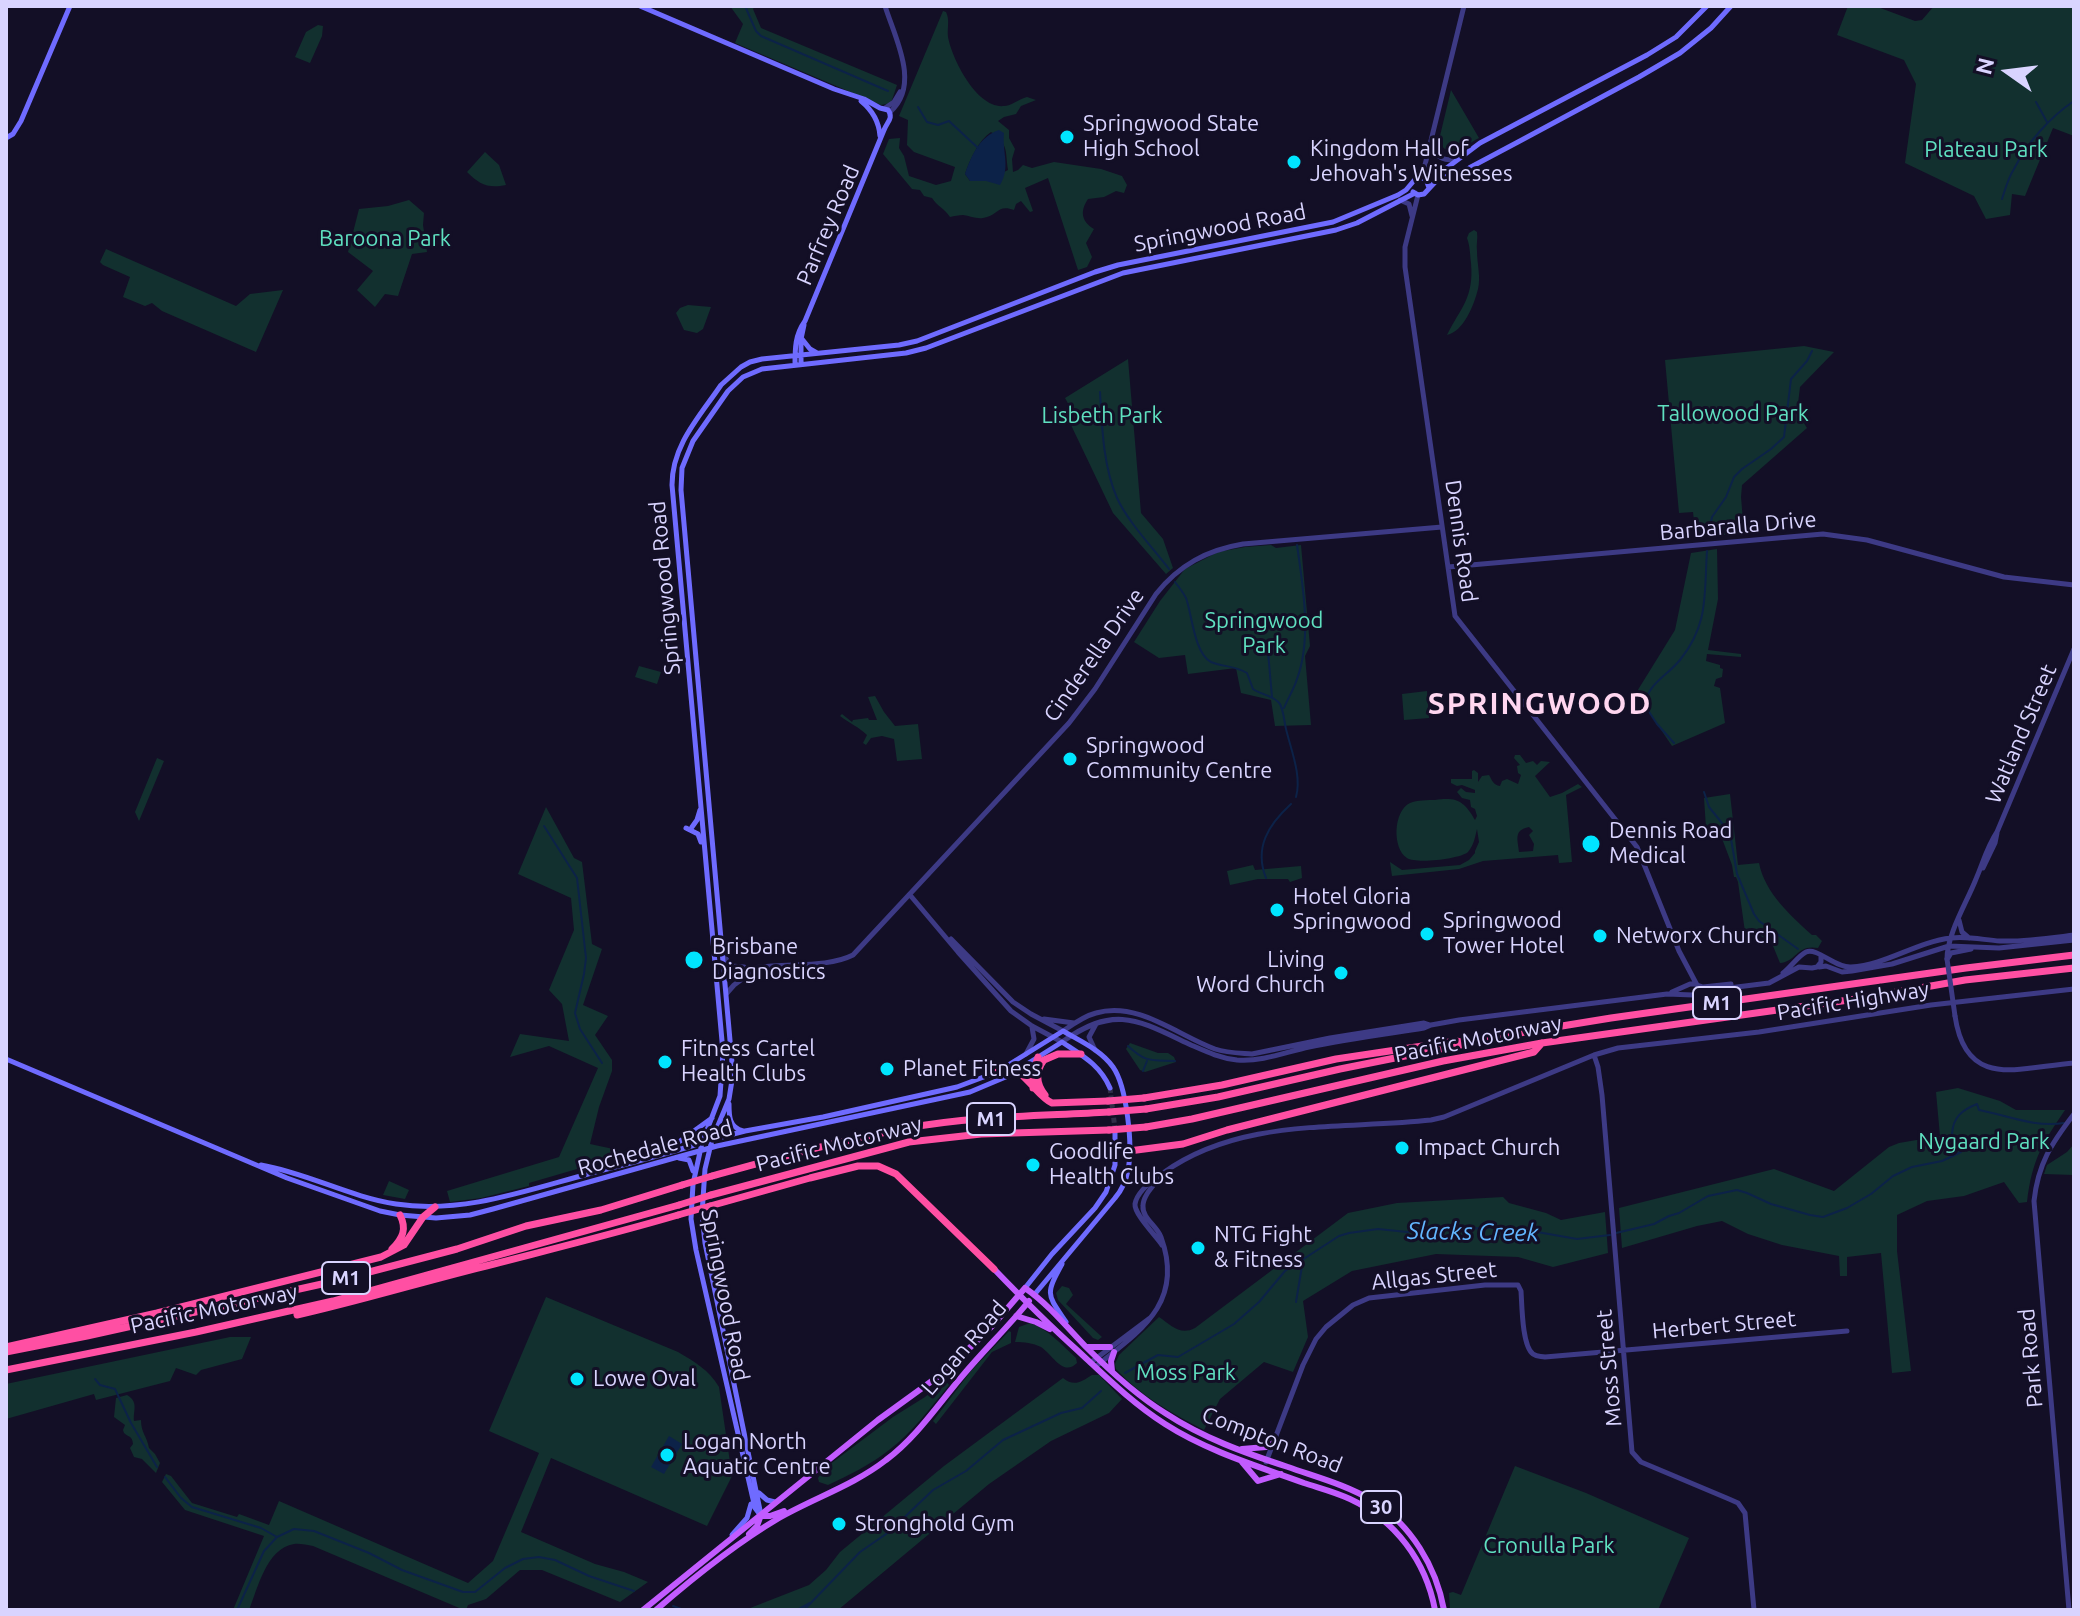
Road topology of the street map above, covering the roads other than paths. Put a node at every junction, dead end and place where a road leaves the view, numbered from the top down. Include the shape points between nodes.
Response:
1 (70, 6) edge
2 (640, 6) edge
3 (885, 6) edge
4 (1464, 6) edge
5 (1707, 6) edge
6 (1731, 6) edge
7 (858, 98) junction
8 (885, 109) junction
9 (875, 116) junction
10 (878, 122) junction
11 (886, 123) junction
12 (6, 138) edge
13 (880, 141) junction
14 (1430, 145) junction
15 (1464, 155) junction
16 (1423, 177) junction
17 (1412, 183) junction
18 (1429, 188) junction
19 (1417, 194) junction
20 (1399, 200) junction
21 (1413, 217) junction
22 (805, 321) junction
23 (801, 339) junction
24 (817, 353) junction
25 (798, 355) junction
26 (798, 364) junction
27 (1442, 527) junction
28 (1448, 567) junction
29 (2074, 585) edge
30 (2074, 649) edge
31 (701, 805) junction
32 (705, 854) junction
33 (910, 895) junction
34 (1959, 919) junction
35 (941, 930) junction
36 (2074, 937) edge
37 (1951, 938) junction
38 (1969, 938) junction
39 (1949, 946) junction
40 (1981, 947) junction
41 (1930, 951) junction
42 (723, 955) junction
43 (2074, 955) edge
44 (1821, 956) junction
45 (1947, 959) junction
46 (1686, 967) junction
47 (757, 968) junction
48 (1814, 968) junction
49 (2074, 968) edge
50 (725, 978) junction
51 (717, 984) junction
52 (1696, 985) junction
53 (1687, 986) junction
54 (2074, 989) edge
55 (727, 993) junction
56 (1667, 994) junction
57 (1693, 995) junction
58 (1042, 1019) junction
59 (1075, 1023) junction
60 (1096, 1023) junction
61 (1431, 1025) junction
62 (1032, 1026) junction
63 (1063, 1031) junction
64 (1071, 1036) junction
65 (1053, 1037) junction
66 (1062, 1042) junction
67 (1542, 1043) junction
68 (1468, 1044) junction
69 (1095, 1050) junction
70 (1026, 1054) junction
71 (1081, 1054) junction
72 (1594, 1055) junction
73 (1038, 1057) junction
74 (6, 1059) edge
75 (2074, 1063) edge
76 (1015, 1071) junction
77 (997, 1072) junction
78 (1033, 1088) junction
79 (1110, 1088) tunnel mouth
80 (729, 1099) junction
81 (1066, 1103) junction
82 (2074, 1114) edge
83 (713, 1117) junction
84 (1112, 1129) junction
85 (745, 1131) junction
86 (712, 1140) junction
87 (702, 1143) junction
88 (709, 1148) junction
89 (1116, 1148) junction
90 (700, 1151) junction
91 (1129, 1151) junction
92 (660, 1154) junction
93 (677, 1157) junction
94 (252, 1163) junction
95 (693, 1184) junction
96 (1141, 1196) junction
97 (435, 1207) junction
98 (400, 1215) junction
99 (423, 1217) junction
100 (1162, 1245) junction
101 (1068, 1253) junction
102 (389, 1254) junction
103 (994, 1269) joint
104 (1518, 1285) joint
105 (1025, 1288) junction
106 (1019, 1295) junction
107 (1034, 1295) junction
108 (1027, 1303) junction
109 (1016, 1316) junction
110 (1847, 1331) dead end
111 (196, 1332) junction
112 (1072, 1332) junction
113 (1058, 1333) junction
114 (1087, 1347) junction
115 (1112, 1349) junction
116 (6, 1350) edge
117 (1624, 1350) junction
118 (730, 1359) junction
119 (1099, 1359) junction
120 (721, 1361) junction
121 (1092, 1365) junction
122 (6, 1370) edge
123 (1112, 1371) junction
124 (740, 1405) junction
125 (734, 1419) junction
126 (1274, 1443) junction
127 (1234, 1448) junction
128 (1240, 1460) junction
129 (1267, 1460) junction
130 (1264, 1468) junction
131 (1281, 1474) junction
132 (757, 1488) junction
133 (752, 1499) junction
134 (775, 1502) junction
135 (800, 1507) junction
136 (761, 1515) junction
137 (724, 1545) junction
138 (738, 1545) junction
139 (643, 1610) edge
140 (656, 1610) edge
141 (1435, 1610) edge
142 (1444, 1610) edge
143 (1754, 1610) edge
144 (2069, 1610) edge

1 - 12 main road via 21,121
2 - 7 main road
3 - 8 street via 905,67 903,87
4 - 14 street
5 - 15 main road via 1656,50
6 - 18 main road via 1670,59
7 - 8 main road
7 - 9 main road
8 - 9 main road
8 - 11 main road, Parfrey Road via 891,117
9 - 10 main road
10 - 11 main road
10 - 13 main road, Parfrey Road
11 - 13 main road, Parfrey Road
13 - 22 main road, Parfrey Road
14 - 15 street via 1445,159
14 - 16 street
15 - 16 main road
16 - 17 main road
16 - 18 main road
17 - 19 main road
17 - 24 main road, Springwood Road via 1398,195 1345,218 1118,265 917,341
18 - 19 main road
19 - 20 main road, Springwood Road
19 - 21 street, Dennis Road
20 - 21 street via 1409,204
20 - 26 main road, Springwood Road via 1336,230 1107,277 906,353
21 - 27 street, Dennis Road via 1405,267
22 - 23 main road, Parfrey Road
22 - 25 main road, Parfrey Road via 796,337
23 - 24 main road
23 - 25 main road, Parfrey Road
24 - 25 main road, Springwood Road
25 - 26 main road, Parfrey Road
25 - 31 main road, Springwood Road via 750,362 728,377 680,445 673,466
26 - 42 main road, Springwood Road via 762,369 736,382 693,441 682,468
27 - 28 street, Dennis Road
27 - 33 street, Cinderella Drive via 1243,544 1216,550 1183,567 1156,594 1085,704
28 - 29 street, Barbaralla Drive via 1823,534 1867,540 2004,577
28 - 46 street, Dennis Road via 1459,622 1637,847
30 - 34 street, Watland Street
31 - 32 main road, Springwood Road
31 - 32 main road via 689,828 699,836
32 - 51 main road, Springwood Road
33 - 35 street
33 - 47 street, Cinderella Drive via 848,957
34 - 37 street, Watland Street
34 - 38 street
35 - 58 street via 1005,995
35 - 62 street via 1006,1005
36 - 38 street, Pacific Highway
36 - 40 street, Pacific Highway via 2020,947
37 - 38 street, Pacific Highway
37 - 39 street, Watland Street
37 - 44 street, Pacific Highway via 1851,967
39 - 40 street, Pacific Highway
39 - 41 street, Pacific Highway
39 - 45 street, Watland Street
40 - 45 street via 1951,953
41 - 45 street
41 - 48 street, Pacific Highway via 1852,971
42 - 47 street via 731,966
42 - 50 main road, Springwood Road
43 - 68 highway, Pacific Motorway / M1 via 1611,1018
44 - 48 street, Pacific Highway
44 - 52 street, Pacific Highway via 1808,951 1767,980
45 - 75 street, Watland Street, bridge via 1958,1032 1970,1055 1994,1069
46 - 52 street, Dennis Road
46 - 53 street, Dennis Road
47 - 50 street
47 - 55 street
48 - 57 street, Pacific Highway via 1798,967 1770,983
49 - 67 highway, Pacific Motorway / M1
50 - 51 main road
50 - 55 main road, Springwood Road
51 - 83 main road, Springwood Road via 723,1071
52 - 53 street
52 - 57 street
53 - 56 street, Pacific Highway
53 - 57 street
54 - 72 street, Pacific Highway
55 - 80 main road, Springwood Road via 733,1074
56 - 57 street, Pacific Highway
56 - 61 street, Pacific Highway
58 - 59 street
58 - 63 street
59 - 61 street, Pacific Highway via 1096,1013 1126,1011 1216,1049 1252,1054 1387,1028
59 - 63 street, Pacific Highway
60 - 61 street, Pacific Highway via 1130,1019 1217,1056 1245,1060
60 - 64 street, Pacific Highway
60 - 69 street via 1089,1034
62 - 65 street
62 - 70 street via 1034,1039
63 - 64 main road, Logan Road
63 - 65 main road, Rochedale Road
64 - 66 street, Pacific Highway
64 - 69 main road, Logan Road
65 - 66 street
65 - 70 main road, Rochedale Road
66 - 71 main road
66 - 73 main road, Rochedale Road
67 - 84 highway, Pacific Motorway / M1, bridge via 1192,1119
67 - 91 highway via 1534,1052 1193,1141
68 - 81 highway, bridge via 1456,1041 1336,1059 1144,1098
68 - 116 highway, Pacific Motorway / M1, bridge via 1146,1109 909,1127 827,1144 331,1282
69 - 91 main road, Logan Road via 1122,1084
70 - 77 main road, Rochedale Road
71 - 79 main road
71 - 81 highway via 1052,1055 1038,1070 1043,1094
72 - 96 street, Pacific Highway via 1444,1117 1269,1131 1216,1144 1155,1177
72 - 117 street, Moss Street
73 - 76 main road, Rochedale Road
73 - 78 highway
74 - 94 main road, Rochedale Road
76 - 77 highway
76 - 78 highway
76 - 88 main road, Rochedale Road via 956,1096
77 - 85 main road, Rochedale Road via 957,1087
78 - 81 highway via 1044,1100
80 - 85 main road via 732,1124
80 - 86 main road, Springwood Road
82 - 144 street, Park Road via 2041,1165 2034,1201
83 - 87 main road, Springwood Road
83 - 92 main road
84 - 89 main road, Logan Road
84 - 111 highway, Pacific Motorway / M1, bridge via 909,1142 333,1301
85 - 86 main road, Rochedale Road
86 - 87 main road, Rochedale Road
86 - 88 main road, Springwood Road
87 - 90 main road, Springwood Road
87 - 92 main road, Rochedale Road
88 - 90 main road, Rochedale Road
88 - 118 main road, Springwood Road via 703,1229
89 - 91 main road
89 - 105 main road, Logan Road via 1112,1179 1100,1201
90 - 93 main road, Rochedale Road
90 - 95 main road, Springwood Road
91 - 101 main road, Logan Road via 1120,1192
92 - 97 main road, Rochedale Road via 493,1199
93 - 95 main road via 691,1163
93 - 99 main road, Rochedale Road via 493,1209
94 - 97 main road, Rochedale Road via 388,1203
94 - 98 main road, Rochedale Road via 355,1204
95 - 120 main road, Springwood Road via 695,1242
96 - 100 street via 1143,1211
96 - 100 street via 1138,1213
97 - 99 highway
98 - 99 main road, Rochedale Road
98 - 102 highway via 403,1235
99 - 102 highway via 408,1242
100 - 115 street via 1168,1283 1162,1300 1151,1317
101 - 107 main road, Logan Road
101 - 112 main road via 1049,1294
102 - 116 highway
103 - 106 main road, Compton Road
103 - 111 highway, bridge via 896,1174 863,1166 361,1300
104 - 117 street, Herbert Street via 1526,1341 1536,1356
104 - 126 street, Allgas Street via 1377,1296 1353,1305 1316,1339
105 - 106 main road, Logan Road
105 - 107 main road, Compton Road
106 - 108 main road, Compton Road / 30
106 - 134 main road, Logan Road via 947,1370
107 - 108 main road, Logan Road
107 - 112 main road, Compton Road / 30
108 - 109 main road, Logan Road
108 - 113 main road, Compton Road / 30
109 - 113 main road
109 - 135 main road, Logan Road via 901,1448 865,1475
110 - 117 street, Herbert Street
111 - 122 highway, Pacific Motorway / M1
112 - 114 main road, Compton Road / 30
113 - 121 main road, Compton Road / 30
114 - 115 main road
114 - 119 main road, Compton Road / 30
115 - 119 street
115 - 123 main road
117 - 143 street, Moss Street via 1633,1455 1742,1507
118 - 120 main road
118 - 124 main road, Springwood Road
119 - 121 street
119 - 123 main road, Compton Road / 30
120 - 125 main road, Springwood Road
121 - 128 main road, Compton Road / 30 via 1166,1424
123 - 127 main road, Compton Road / 30 via 1179,1422
124 - 125 main road via 739,1420
124 - 132 main road, Springwood Road
125 - 133 main road, Springwood Road
126 - 127 main road
126 - 129 street, Allgas Street
127 - 129 main road, Compton Road / 30
128 - 130 main road, Compton Road / 30
128 - 131 main road via 1258,1481
129 - 130 street, Allgas Street
129 - 142 main road, Compton Road / 30 via 1353,1491 1389,1513 1425,1555
130 - 131 main road, Compton Road / 30
131 - 141 main road, Compton Road / 30 via 1350,1499 1386,1522 1421,1566
132 - 134 main road via 762,1498
132 - 136 main road, Springwood Road
133 - 136 main road, Springwood Road
133 - 137 main road via 747,1518
134 - 136 main road, Logan Road
135 - 136 main road
135 - 138 main road, Logan Road
136 - 137 main road, Logan Road
136 - 138 main road
137 - 139 main road, Logan Road
138 - 140 main road, Logan Road

